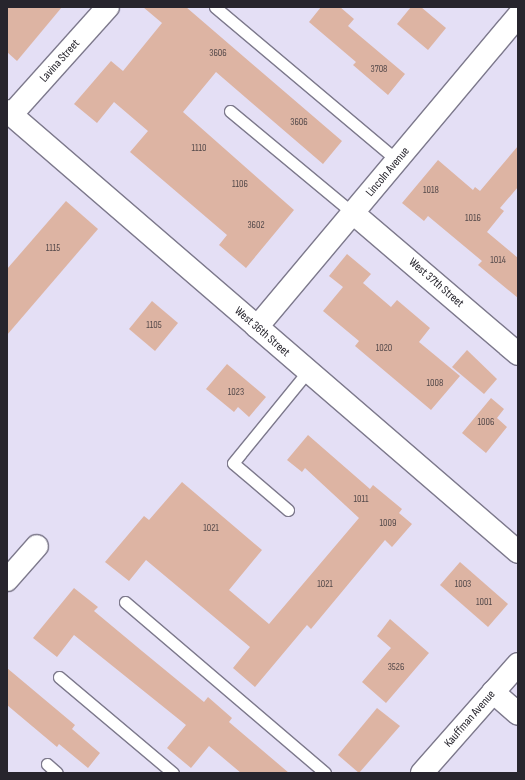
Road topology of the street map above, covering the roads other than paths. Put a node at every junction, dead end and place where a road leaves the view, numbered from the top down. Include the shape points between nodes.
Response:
1 (108, 7) edge
2 (215, 7) edge
3 (518, 16) edge
4 (230, 111) dead end
5 (9, 113) edge
6 (397, 160) junction
7 (353, 213) junction
8 (257, 327) junction
9 (518, 354) edge
10 (308, 371) junction
11 (288, 510) dead end
12 (37, 546) dead end
13 (518, 552) edge
14 (7, 580) edge
15 (125, 602) dead end
16 (518, 664) edge
17 (59, 677) dead end
18 (494, 692) junction
19 (518, 714) edge
20 (47, 764) dead end
21 (57, 773) edge
22 (173, 773) edge
23 (325, 773) edge
24 (422, 773) edge

1 - 5 street, Lavina Street
2 - 6 lane
3 - 6 street, Lincoln Avenue
4 - 7 lane
5 - 8 street, West 36th Street
6 - 7 street, Lincoln Avenue
7 - 8 street, Lincoln Avenue
7 - 9 street, West 37th Street
8 - 10 street, West 36th Street
10 - 11 lane via 233,463
10 - 13 street, West 36th Street
12 - 14 street
15 - 23 lane
16 - 18 street, Kauffman Avenue
17 - 22 lane
18 - 19 street
18 - 24 street, Kauffman Avenue
20 - 21 lane

